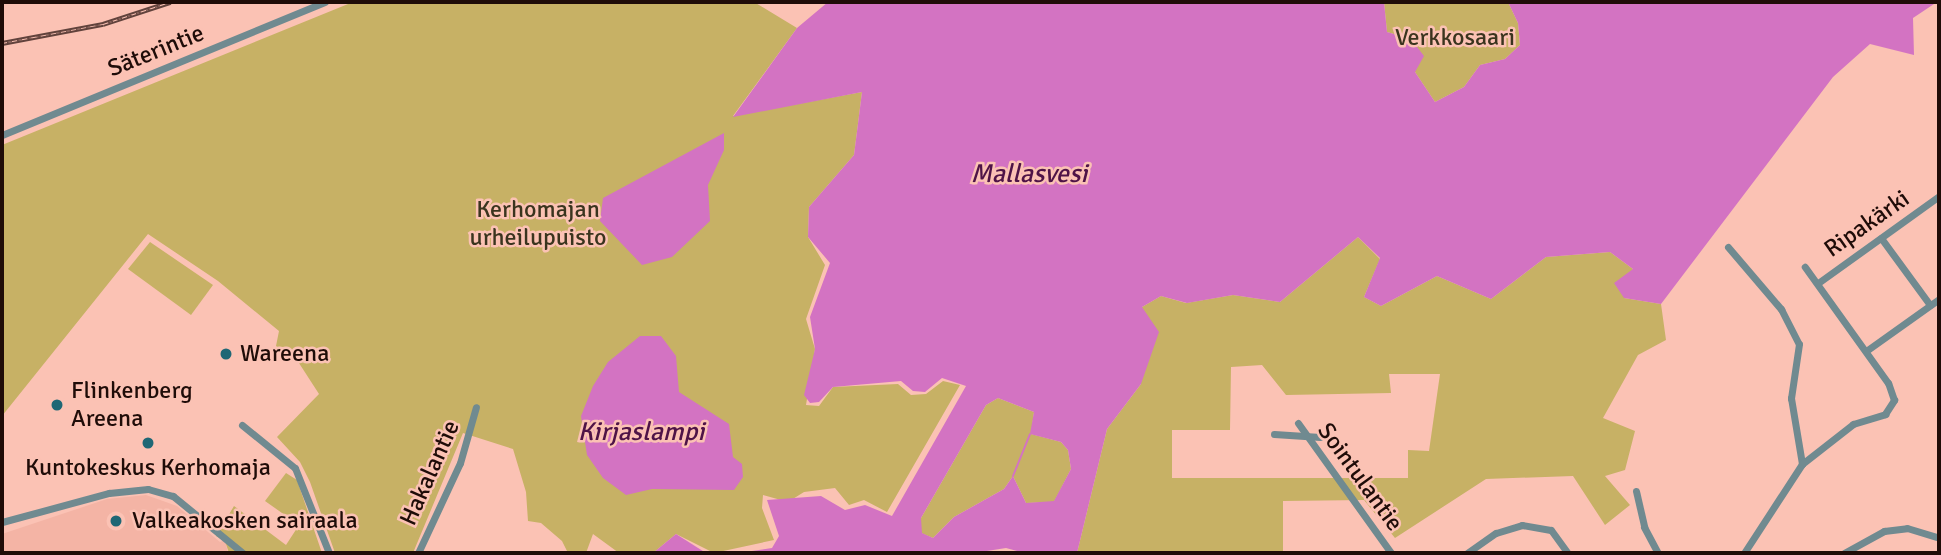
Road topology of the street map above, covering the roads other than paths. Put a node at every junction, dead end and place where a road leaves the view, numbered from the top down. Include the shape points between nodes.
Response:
1 (325, 2) edge
2 (2, 135) edge
3 (1939, 196) edge
4 (1881, 239) junction
5 (1728, 247) dead end
6 (1805, 267) dead end
7 (1818, 282) junction
8 (1939, 299) edge
9 (1930, 305) junction
10 (1866, 351) junction
11 (476, 407) dead end
12 (1298, 423) dead end
13 (242, 425) dead end
14 (1274, 434) dead end
15 (1308, 437) junction
16 (1320, 437) dead end
17 (1802, 464) junction
18 (1636, 491) dead end
19 (2, 522) edge
20 (1939, 538) edge
21 (243, 553) edge
22 (329, 553) edge
23 (418, 553) edge
24 (1391, 553) edge
25 (1467, 553) edge
26 (1568, 553) edge
27 (1658, 553) edge
28 (1744, 553) edge
29 (1844, 553) edge

1 - 2 street, Säterintie
3 - 4 street, Ripakärki
4 - 7 street, Ripakärki
4 - 9 street
5 - 17 street via 1795,332 1799,344 1791,398
6 - 7 street
7 - 10 street
8 - 9 street
9 - 10 street
10 - 17 street via 1894,400 1885,414 1853,424
11 - 23 street, Hakalantie via 460,463
12 - 15 street, Sointulantie
13 - 22 street via 295,468
14 - 15 street
15 - 16 street
15 - 24 street, Sointulantie
17 - 28 street
18 - 27 street via 1644,527
19 - 21 street via 109,493 148,489 173,496
20 - 29 street via 1907,528 1884,531
25 - 26 street via 1496,533 1522,525 1551,530

